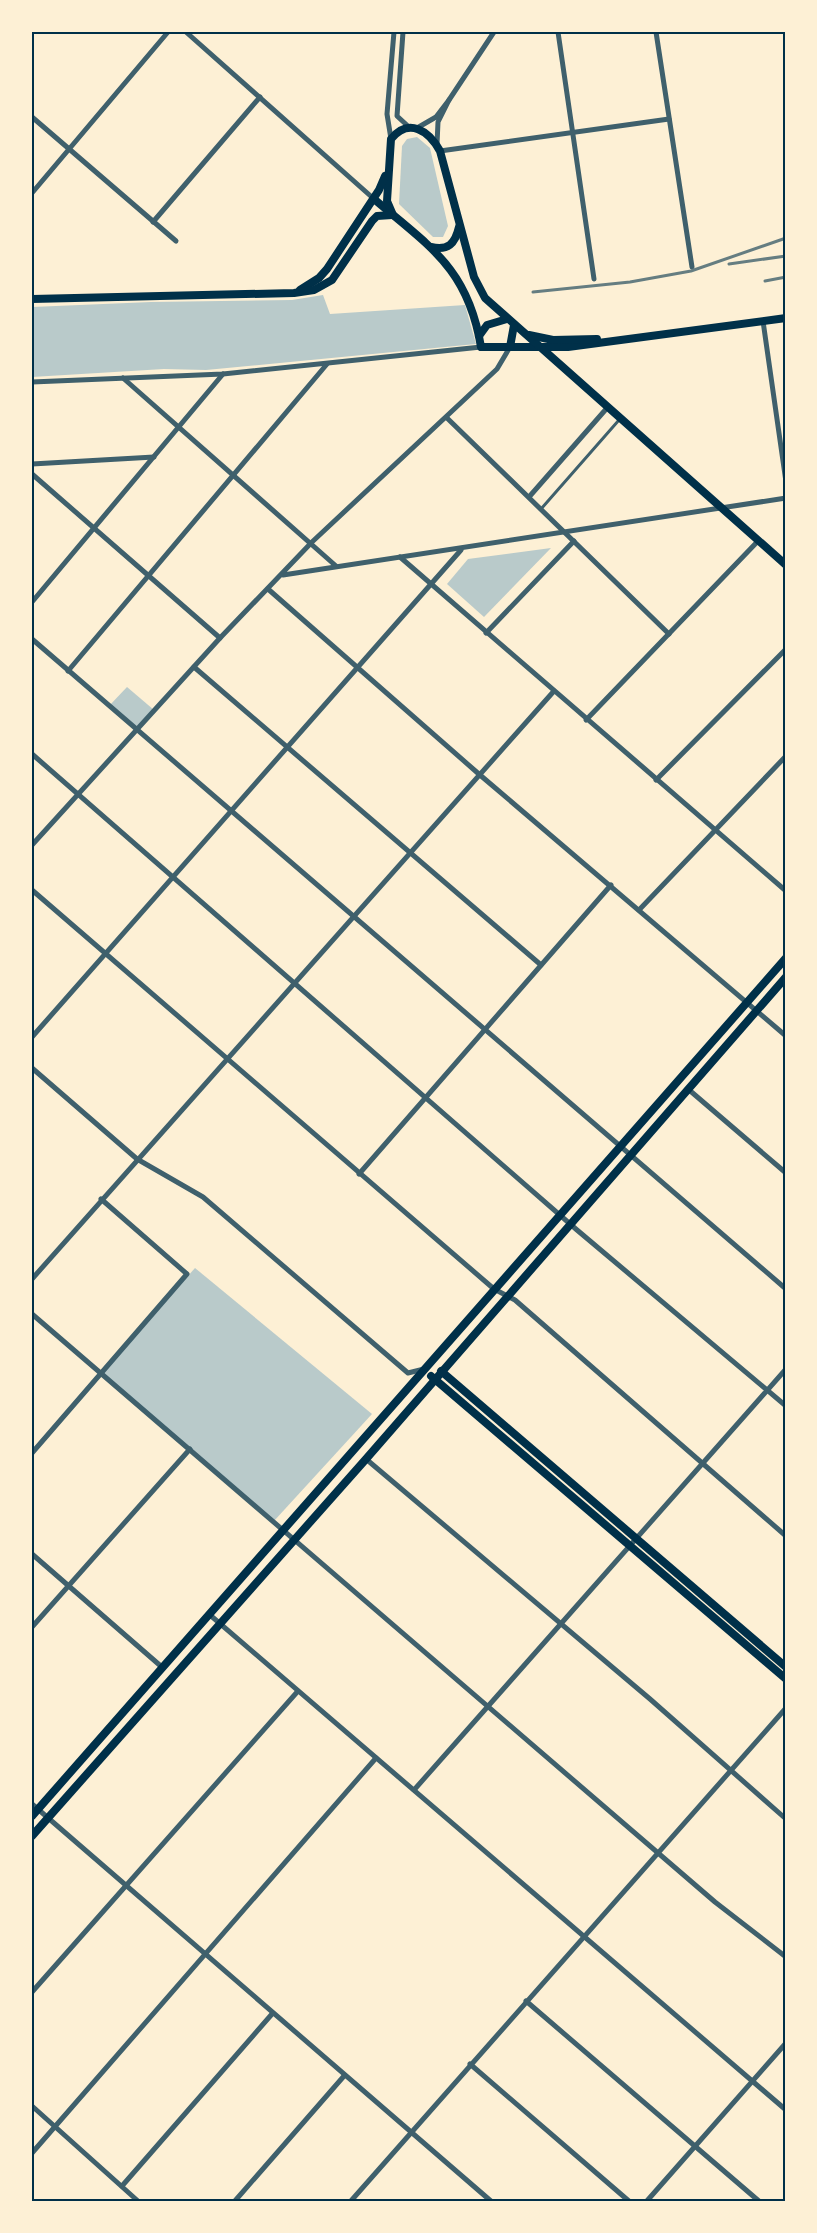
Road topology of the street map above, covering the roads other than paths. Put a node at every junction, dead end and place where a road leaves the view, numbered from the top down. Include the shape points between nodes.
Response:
1 (168, 32) edge
2 (186, 32) edge
3 (394, 32) edge
4 (403, 32) edge
5 (495, 32) edge
6 (558, 32) edge
7 (656, 32) edge
8 (260, 97) junction
9 (449, 100) junction
10 (32, 117) edge
11 (669, 119) junction
12 (414, 128) junction
13 (573, 133) junction
14 (391, 139) junction
15 (438, 148) junction
16 (69, 149) junction
17 (388, 167) junction
18 (32, 192) edge
19 (374, 199) junction
20 (393, 215) junction
21 (153, 222) junction
22 (459, 226) junction
23 (176, 241) dead end
24 (429, 247) junction
25 (692, 267) dead end
26 (594, 279) dead end
27 (294, 293) junction
28 (32, 299) edge
29 (786, 318) edge
30 (763, 321) junction
31 (510, 322) junction
32 (525, 334) junction
33 (479, 336) junction
34 (632, 338) junction
35 (481, 347) junction
36 (510, 347) junction
37 (540, 347) junction
38 (327, 364) junction
39 (223, 374) junction
40 (123, 378) junction
41 (32, 382) edge
42 (607, 408) junction
43 (447, 418) junction
44 (620, 418) junction
45 (179, 426) junction
46 (154, 457) junction
47 (32, 465) edge
48 (32, 474) edge
49 (234, 475) junction
50 (786, 482) edge
51 (529, 497) junction
52 (786, 498) edge
53 (541, 509) junction
54 (723, 509) junction
55 (95, 528) junction
56 (565, 532) junction
57 (759, 540) junction
58 (574, 541) junction
59 (312, 542) junction
60 (461, 550) junction
61 (400, 557) junction
62 (786, 565) edge
63 (336, 566) junction
64 (149, 575) junction
65 (282, 575) junction
66 (432, 586) junction
67 (268, 589) junction
68 (32, 602) edge
69 (486, 633) junction
70 (669, 634) junction
71 (220, 638) junction
72 (32, 639) edge
73 (786, 649) edge
74 (194, 667) junction
75 (357, 667) junction
76 (68, 671) junction
77 (554, 691) junction
78 (586, 720) junction
79 (136, 729) junction
80 (288, 748) junction
81 (32, 754) edge
82 (786, 756) edge
83 (480, 775) junction
84 (656, 780) junction
85 (78, 795) junction
86 (231, 811) junction
87 (715, 830) junction
88 (32, 845) edge
89 (410, 852) junction
90 (172, 878) junction
91 (611, 885) junction
92 (32, 890) edge
93 (786, 891) edge
94 (639, 910) junction
95 (353, 916) junction
96 (106, 953) junction
97 (786, 958) edge
98 (541, 965) junction
99 (786, 977) edge
100 (294, 983) junction
101 (747, 1002) junction
102 (756, 1010) junction
103 (483, 1029) junction
104 (786, 1036) edge
105 (32, 1037) edge
106 (226, 1058) junction
107 (32, 1068) edge
108 (687, 1089) junction
109 (424, 1097) junction
110 (619, 1147) junction
111 (630, 1155) junction
112 (137, 1159) junction
113 (786, 1173) edge
114 (359, 1174) junction
115 (101, 1199) junction
116 (559, 1215) junction
117 (569, 1224) junction
118 (32, 1279) edge
119 (494, 1289) junction
120 (786, 1289) edge
121 (508, 1295) junction
122 (32, 1314) edge
123 (424, 1369) junction
124 (786, 1369) edge
125 (441, 1371) junction
126 (102, 1373) junction
127 (434, 1378) junction
128 (767, 1390) junction
129 (786, 1406) edge
130 (190, 1449) junction
131 (32, 1453) edge
132 (366, 1459) junction
133 (703, 1463) junction
134 (285, 1530) junction
135 (786, 1536) edge
136 (295, 1539) junction
137 (636, 1539) junction
138 (630, 1546) junction
139 (32, 1554) edge
140 (68, 1585) junction
141 (210, 1615) junction
142 (219, 1623) junction
143 (561, 1624) junction
144 (32, 1627) edge
145 (786, 1667) edge
146 (163, 1668) junction
147 (786, 1679) edge
148 (298, 1691) junction
149 (489, 1705) junction
150 (786, 1708) edge
151 (376, 1758) junction
152 (730, 1771) junction
153 (414, 1790) junction
154 (33, 1810) edge
155 (47, 1818) junction
156 (786, 1819) edge
157 (32, 1836) edge
158 (658, 1851) junction
159 (124, 1885) junction
160 (583, 1936) junction
161 (205, 1953) junction
162 (786, 1958) edge
163 (32, 1992) edge
164 (526, 2001) junction
165 (272, 2014) junction
166 (786, 2043) edge
167 (470, 2064) junction
168 (344, 2076) junction
169 (752, 2081) junction
170 (32, 2106) edge
171 (786, 2110) edge
172 (55, 2127) junction
173 (411, 2133) junction
174 (695, 2146) junction
175 (32, 2153) edge
176 (122, 2186) junction
177 (140, 2202) edge
178 (234, 2202) edge
179 (351, 2202) edge
180 (492, 2202) edge
181 (630, 2202) edge
182 (646, 2202) edge
183 (760, 2202) edge

1 - 16 street
2 - 8 street
3 - 14 street via 387,114
4 - 12 street via 397,116
5 - 9 street
6 - 13 street
7 - 11 street
8 - 19 street
8 - 21 street
9 - 12 street via 436,117
9 - 15 street via 438,122
10 - 16 street
11 - 13 street
11 - 25 street
12 - 14 main road via 397,132
12 - 15 main road via 429,135
13 - 15 street
13 - 26 street
14 - 17 main road
15 - 22 main road
16 - 18 street
16 - 21 street
17 - 19 main road
17 - 20 main road via 387,201
19 - 20 main road
19 - 27 main road via 319,278
20 - 24 main road
20 - 27 main road via 377,216 372,221 324,287
21 - 23 street
22 - 24 main road via 453,243 440,249
22 - 31 main road via 477,285
24 - 33 main road via 464,286
27 - 28 main road
29 - 30 main road
30 - 34 main road
30 - 50 street
31 - 32 main road
31 - 33 main road via 487,325
31 - 36 main road
32 - 34 main road via 553,340
32 - 37 main road
33 - 35 main road
34 - 37 main road
35 - 36 main road
35 - 38 street
36 - 37 main road
36 - 43 street via 497,369
37 - 42 main road
38 - 39 street
38 - 49 street
39 - 40 street
39 - 45 street
40 - 41 street
40 - 45 street
42 - 44 main road
42 - 51 street
43 - 51 street
43 - 59 street
44 - 53 lane
44 - 54 main road
45 - 46 street
45 - 49 street
46 - 47 street
46 - 55 street
48 - 55 street
49 - 59 street
49 - 64 street
51 - 53 street
52 - 54 street
53 - 56 street
54 - 56 street
54 - 57 main road
55 - 64 street
55 - 68 street
56 - 58 street
56 - 60 street
57 - 62 main road
57 - 70 street
58 - 69 street
58 - 70 street
59 - 63 street
59 - 65 street
60 - 61 street
60 - 66 street
61 - 63 street
61 - 66 street
63 - 65 street
64 - 71 street
64 - 76 street
65 - 67 street
66 - 69 street
66 - 75 street
67 - 71 street
67 - 75 street
69 - 77 street
70 - 78 street
71 - 74 street
72 - 76 street
73 - 84 street
74 - 79 street
74 - 80 street
75 - 80 street
75 - 83 street
76 - 79 street
77 - 78 street
77 - 83 street
78 - 84 street
79 - 85 street
79 - 86 street
80 - 86 street
80 - 89 street
81 - 85 street
82 - 87 street
83 - 89 street
83 - 91 street
84 - 87 street
85 - 88 street
85 - 90 street
86 - 90 street
86 - 95 street
87 - 93 street
87 - 94 street
89 - 95 street
89 - 98 street
90 - 96 street
90 - 100 street
91 - 94 street
91 - 98 street
92 - 96 street
94 - 101 street
95 - 100 street
95 - 103 street
96 - 105 street
96 - 106 street
97 - 101 main road
98 - 103 street
99 - 102 main road
100 - 106 street
100 - 109 street
101 - 102 street
101 - 110 main road
102 - 104 street
102 - 108 main road
103 - 109 street
103 - 110 street
106 - 112 street
106 - 114 street
107 - 112 street
108 - 111 main road
108 - 113 street
109 - 114 street
109 - 116 street
110 - 111 street
110 - 116 main road
111 - 117 main road
111 - 120 street
112 - 115 street
112 - 123 street via 203,1197 408,1373
114 - 119 street
115 - 118 street
115 - 126 street via 187,1274
116 - 117 street
116 - 119 main road
117 - 121 main road
117 - 128 street
119 - 121 street
119 - 123 main road
121 - 125 main road
121 - 133 street
122 - 126 street
123 - 125 main road
123 - 127 main road
123 - 134 main road
124 - 128 street
125 - 127 main road
125 - 137 main road
126 - 130 street
126 - 131 street
127 - 132 main road
127 - 138 main road
128 - 129 street
128 - 133 street
130 - 134 street
130 - 140 street
132 - 136 main road
132 - 143 street
133 - 135 street
133 - 137 street
134 - 136 street
134 - 141 main road
136 - 142 main road
136 - 149 street
137 - 138 street
137 - 145 main road
138 - 143 street
138 - 147 main road
139 - 140 street
140 - 144 street
140 - 146 street
141 - 142 street
141 - 146 main road
142 - 148 street
142 - 155 main road
143 - 149 street
143 - 152 street
146 - 154 main road
148 - 151 street
148 - 159 street
149 - 153 street
149 - 158 street
150 - 152 street
151 - 153 street
151 - 161 street
152 - 156 street
152 - 158 street
153 - 160 street
154 - 155 street
155 - 157 main road
155 - 159 street
158 - 160 street
158 - 162 street
159 - 161 street
159 - 163 street
160 - 164 street
160 - 169 street
161 - 165 street
161 - 172 street
164 - 167 street
164 - 174 street
165 - 168 street
165 - 176 street
166 - 169 street
167 - 173 street
167 - 181 street
168 - 173 street
168 - 178 street
169 - 171 street
169 - 174 street
170 - 172 street
172 - 175 street
172 - 176 street
173 - 179 street
173 - 180 street
174 - 182 street
174 - 183 street
176 - 177 street

